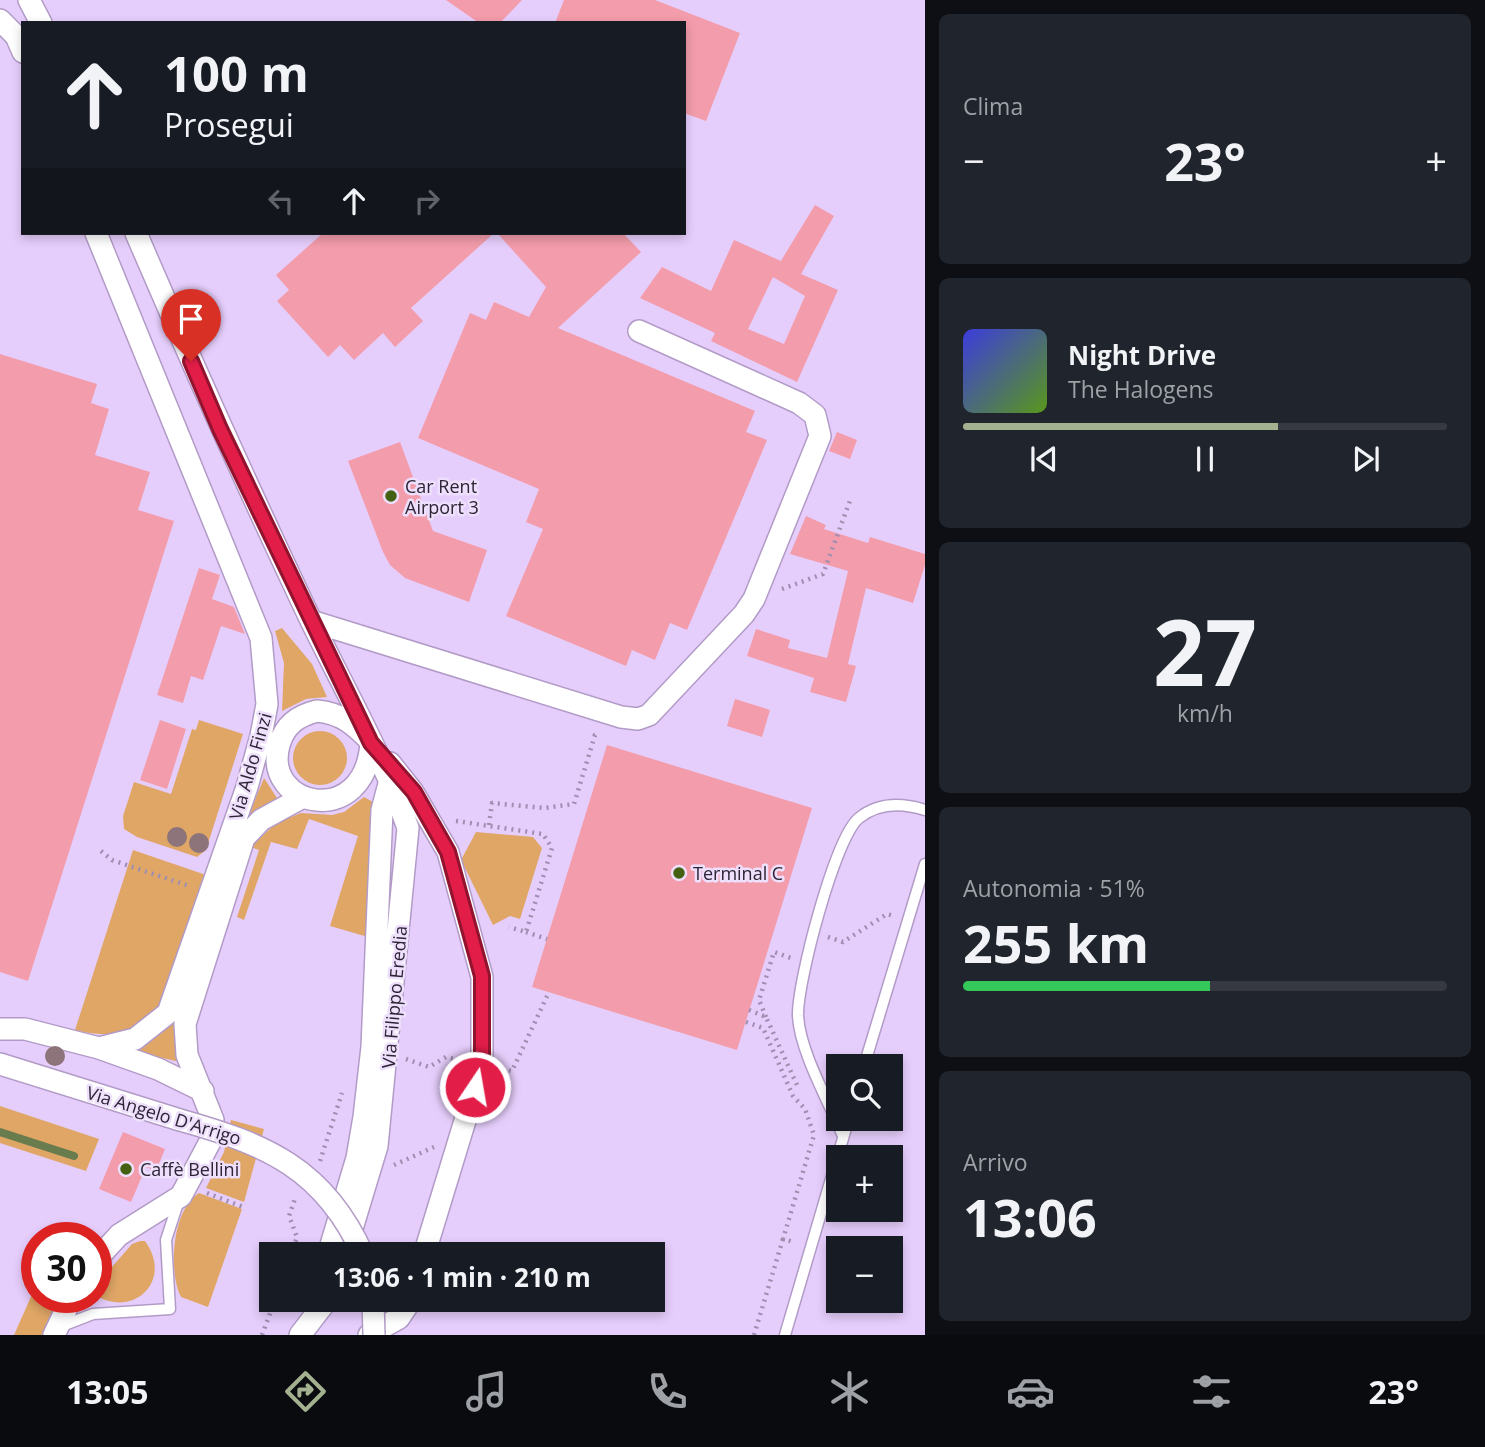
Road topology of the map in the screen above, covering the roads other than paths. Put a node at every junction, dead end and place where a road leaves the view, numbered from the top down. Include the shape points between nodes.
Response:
1 (29, 0) edge
2 (0, 20) edge
3 (40, 21) edge
4 (21, 47) edge
5 (97, 235) edge
6 (137, 235) edge
7 (639, 331) dead end
8 (311, 621) junction
9 (261, 736) junction
10 (371, 743) junction
11 (277, 755) junction
12 (390, 780) junction
13 (247, 788) junction
14 (303, 797) junction
15 (925, 810) edge
16 (925, 864) edge
17 (0, 1029) edge
18 (99, 1048) junction
19 (868, 1054) edge
20 (0, 1064) edge
21 (203, 1091) junction
22 (845, 1131) edge
23 (844, 1136) junction
24 (189, 1192) junction
25 (332, 1242) edge
26 (348, 1242) edge
27 (356, 1242) edge
28 (428, 1242) edge
29 (112, 1243) edge
30 (309, 1312) edge
31 (318, 1312) edge
32 (372, 1312) edge
33 (403, 1312) edge
34 (64, 1313) edge
35 (55, 1332) edge
36 (301, 1334) edge
37 (371, 1335) edge
38 (785, 1335) edge

1 - 3 street
2 - 4 street
5 - 9 street, Via Aldo Finzi via 261,638 267,704
6 - 8 street via 220,429
7 - 8 street via 799,403 815,415 820,436 754,598 649,715 621,717
8 - 10 street
9 - 11 street
9 - 13 street, Via Aldo Finzi
10 - 11 street via 335,712 317,711 290,724
10 - 12 street, Via Filippo Eredia
10 - 14 street via 370,760 355,788 329,801
10 - 28 street via 414,792 436,831 457,876 482,976 482,1065
11 - 13 street
11 - 14 street via 284,780
12 - 25 street via 382,810 372,1046 364,1117
12 - 26 street, Via Filippo Eredia via 408,828 389,1052 373,1163
13 - 18 street, Via Aldo Finzi via 169,1013 135,1039
14 - 21 street, Via Aldo Finzi via 261,820 240,846 186,1014 187,1055
15 - 23 lane via 895,804 858,818 841,842 801,979 798,1017 804,1043
16 - 19 lane
17 - 18 street, Via Aldo Finzi via 25,1028
18 - 21 street
20 - 27 street, Via Angelo D'Arrigo, bridge via 240,1137 297,1167 336,1206
21 - 24 street, Via Aldo Finzi via 213,1120 212,1138
22 - 23 lane
23 - 38 lane
24 - 29 street
24 - 35 lane via 166,1240 170,1309 93,1314
30 - 36 street
31 - 36 street
32 - 37 street, bridge
33 - 37 street
34 - 35 street

